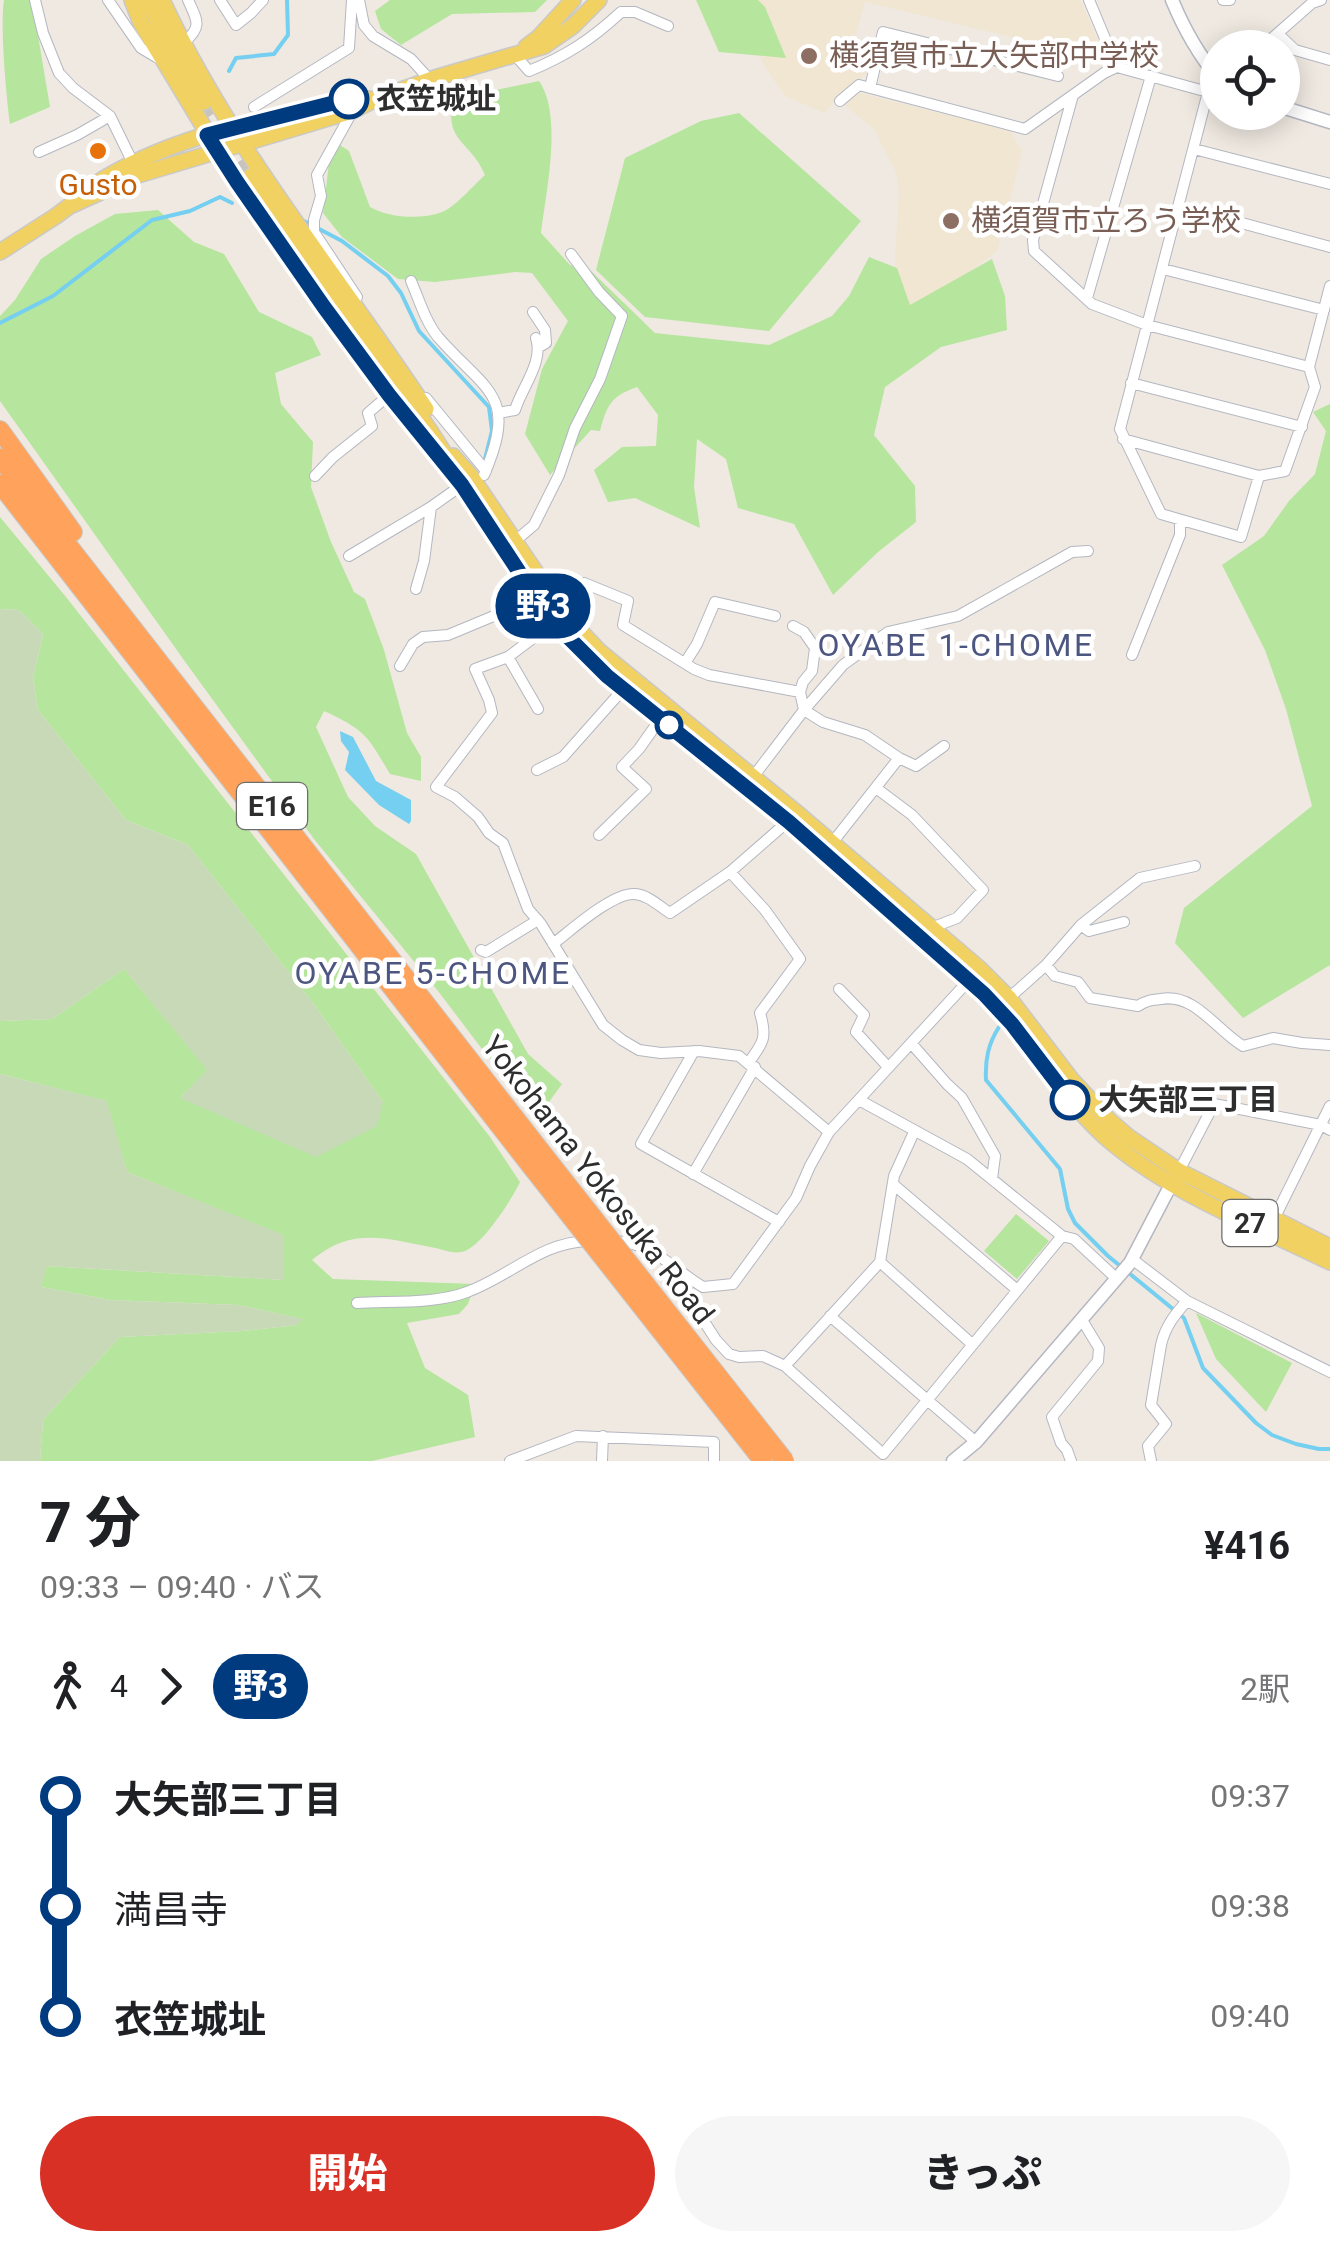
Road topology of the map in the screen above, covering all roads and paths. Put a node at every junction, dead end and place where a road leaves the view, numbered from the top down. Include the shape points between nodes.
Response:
1 (34, 0) edge
2 (108, 0) edge
3 (132, 0) edge
4 (146, 0) edge
5 (162, 0) edge
6 (188, 0) edge
7 (220, 0) edge
8 (263, 0) edge
9 (355, 0) edge
10 (573, 0) edge
11 (599, 0) edge
12 (1088, 0) edge
13 (1172, 0) edge
14 (1321, 0) edge
15 (668, 26) dead end
16 (1282, 30) edge
17 (184, 42) junction
18 (1300, 51) edge
19 (515, 55) junction
20 (1200, 57) edge
21 (1330, 60) edge
22 (164, 62) junction
23 (1118, 66) junction
24 (1058, 76) dead end
25 (1151, 76) junction
26 (430, 80) junction
27 (870, 88) junction
28 (1200, 90) edge
29 (1073, 95) junction
30 (376, 98) junction
31 (840, 101) dead end
32 (204, 102) tunnel mouth
33 (254, 107) dead end
34 (352, 111) junction
35 (1300, 113) edge
36 (110, 116) junction
37 (1330, 122) edge
38 (1200, 125) edge
39 (207, 135) junction
40 (238, 135) junction
41 (1194, 149) junction
42 (217, 150) junction
43 (39, 152) dead end
44 (135, 168) junction
45 (252, 176) tunnel mouth
46 (1330, 184) edge
47 (1179, 206) junction
48 (1330, 247) edge
49 (0, 252) edge
50 (571, 254) dead end
51 (1164, 269) junction
52 (411, 281) dead end
53 (1330, 286) edge
54 (1087, 298) junction
55 (1324, 310) junction
56 (533, 312) dead end
57 (1148, 325) junction
58 (1310, 367) junction
59 (1132, 383) junction
60 (389, 395) junction
61 (498, 413) junction
62 (1302, 427) junction
63 (0, 431) edge
64 (1124, 439) junction
65 (0, 458) edge
66 (316, 476) dead end
67 (1258, 476) junction
68 (474, 480) junction
69 (0, 484) edge
70 (430, 507) junction
71 (1180, 520) junction
72 (514, 542) junction
73 (1088, 551) dead end
74 (350, 556) dead end
75 (536, 586) junction
76 (416, 589) dead end
77 (554, 600) junction
78 (776, 616) dead end
79 (559, 618) junction
80 (793, 626) dead end
81 (1132, 655) dead end
82 (508, 658) junction
83 (685, 664) junction
84 (400, 666) dead end
85 (627, 684) junction
86 (800, 692) junction
87 (538, 709) dead end
88 (804, 710) junction
89 (199, 713) junction
90 (664, 713) junction
91 (944, 746) dead end
92 (899, 758) junction
93 (537, 770) dead end
94 (753, 777) junction
95 (876, 788) junction
96 (793, 817) junction
97 (600, 834) dead end
98 (832, 844) junction
99 (1194, 866) dead end
100 (730, 872) junction
101 (538, 920) junction
102 (1124, 922) dead end
103 (1081, 925) junction
104 (932, 928) junction
105 (553, 944) junction
106 (481, 950) dead end
107 (1046, 965) junction
108 (975, 975) junction
109 (839, 989) dead end
110 (1008, 998) junction
111 (911, 1043) junction
112 (1330, 1045) edge
113 (694, 1051) junction
114 (752, 1064) junction
115 (888, 1067) junction
116 (858, 1100) junction
117 (1330, 1106) edge
118 (1325, 1127) edge
119 (829, 1132) junction
120 (914, 1132) junction
121 (537, 1160) junction
122 (693, 1174) junction
123 (1175, 1177) junction
124 (992, 1179) junction
125 (893, 1184) junction
126 (1274, 1219) junction
127 (780, 1222) junction
128 (1062, 1236) junction
129 (1330, 1247) edge
130 (880, 1262) junction
131 (1330, 1262) edge
132 (1125, 1269) junction
133 (687, 1277) junction
134 (1016, 1289) junction
135 (358, 1303) dead end
136 (1185, 1304) junction
137 (830, 1316) junction
138 (1082, 1320) junction
139 (972, 1344) junction
140 (784, 1366) junction
141 (1330, 1372) edge
142 (928, 1399) junction
143 (603, 1436) junction
144 (976, 1442) junction
145 (510, 1461) edge
146 (602, 1461) edge
147 (714, 1461) edge
148 (763, 1461) edge
149 (785, 1461) edge
150 (954, 1461) edge
151 (1071, 1461) edge
152 (1151, 1461) edge

1 - 36 street via 58,72
2 - 22 street via 141,48
3 - 22 main road
4 - 32 main road
5 - 17 main road
6 - 17 street via 198,22
7 - 8 street via 236,25
9 - 26 street via 373,36 411,59
9 - 33 street via 349,48
10 - 19 main road
11 - 19 main road via 544,46
12 - 23 street
13 - 20 street
14 - 16 street
15 - 19 street via 621,12 562,58 529,70
17 - 40 main road
18 - 21 street
19 - 26 main road
22 - 39 main road
23 - 25 street
23 - 29 street
24 - 27 street via 883,32
25 - 28 street
25 - 54 street
26 - 30 main road
27 - 29 street via 1025,128
27 - 31 street via 858,85
29 - 54 street via 1033,240 1034,250
30 - 34 main road
30 - 40 main road via 349,99
34 - 40 main road
34 - 68 street via 317,175 321,196 314,232
35 - 37 street
36 - 43 street
36 - 44 street
38 - 41 street
39 - 40 main road
39 - 42 main road
39 - 44 main road
40 - 42 main road
40 - 68 main road
41 - 46 street
41 - 47 street
42 - 44 main road
42 - 60 main road
44 - 49 main road
45 - 68 main road, 27 via 428,427
47 - 48 street
47 - 51 street
50 - 72 street via 622,316 559,476 534,525
51 - 55 street
51 - 57 street
52 - 61 street via 435,333 498,402
53 - 55 street
54 - 57 street
55 - 58 street
56 - 61 street via 546,343 538,343 515,410
57 - 58 street
57 - 59 street
58 - 62 street via 1315,387
59 - 62 street
59 - 64 street via 1120,430
60 - 66 street via 368,412 372,426
60 - 68 main road
61 - 68 street via 499,430
62 - 67 street via 1285,472
63 - 89 highway
64 - 67 street
64 - 71 street via 1160,514
65 - 89 highway, Yokohama Yokosuka Road / E16
67 - 71 street via 1242,538
68 - 70 street
68 - 72 main road, 27
68 - 75 main road, 27
69 - 121 highway, Yokohama Yokosuka Road / E16
70 - 74 street
70 - 76 street
71 - 81 street via 1180,535
72 - 75 main road, 27
73 - 88 street via 1072,552 958,616 888,632 843,665
75 - 77 main road, 27
75 - 79 main road, 27
75 - 84 street via 501,613 448,635 423,637
77 - 79 main road, 27
77 - 83 street via 584,583 628,601 623,625
78 - 83 street via 715,602
79 - 82 street
79 - 85 main road, 27
80 - 86 street via 815,648
82 - 87 street
82 - 101 street via 475,669 492,713 436,787 504,843
83 - 86 street via 709,675
85 - 90 main road, 27
85 - 93 street via 563,757
86 - 88 street
88 - 92 street via 865,735
88 - 94 street
89 - 121 highway, Yokohama Yokosuka Road / E16
90 - 94 main road, 27
90 - 96 main road, 27
90 - 97 street via 622,767 646,789
91 - 92 street via 916,766
92 - 95 street
94 - 96 main road, 27
95 - 98 street
95 - 104 street via 912,815 983,890 957,918
96 - 98 main road, 27
96 - 100 street
96 - 108 main road, 27
98 - 104 main road, 27
99 - 103 street via 1140,878
100 - 105 street via 670,913 648,898 626,895
100 - 114 street via 800,960 760,1014 765,1029
101 - 105 street
101 - 106 street
102 - 103 street via 1088,931
103 - 107 street
104 - 108 main road, 27
105 - 113 street via 603,1025 622,1040 639,1050
107 - 110 street
107 - 112 street via 1055,976 1078,982 1090,998 1138,1006 1172,997 1199,1009 1243,1046 1272,1038
108 - 110 main road, 27
108 - 111 street
108 - 123 main road, 27 via 1090,1122 1116,1146
109 - 115 street via 864,1015 856,1032
110 - 123 main road, 27 via 1092,1104
111 - 115 street
111 - 124 street via 962,1098 995,1156
113 - 114 street
113 - 122 street via 641,1144
114 - 119 street
114 - 122 street
115 - 116 street
116 - 119 street
116 - 120 street
117 - 118 street
118 - 123 street via 1214,1104
118 - 126 street
119 - 127 street
120 - 124 street
120 - 125 street
121 - 148 highway, Yokohama Yokosuka Road / E16, bridge
121 - 149 highway, Yokohama Yokosuka Road / E16, bridge
122 - 127 street
123 - 126 main road, 27
123 - 131 main road, 27
123 - 132 street
124 - 128 street
125 - 130 street
125 - 134 street
126 - 129 main road, 27
127 - 133 street via 733,1284 703,1287
128 - 132 street
128 - 134 street
130 - 137 street
130 - 139 street
132 - 136 street
132 - 138 street
133 - 135 street via 646,1246 570,1242 463,1294
133 - 140 street via 687,1295 729,1354 763,1356
134 - 139 street
136 - 141 street
136 - 152 street via 1163,1336 1151,1405 1166,1424 1148,1446
137 - 140 street
137 - 142 street
138 - 144 street
138 - 151 street via 1099,1348 1098,1361 1052,1417
139 - 142 street
140 - 142 street via 884,1454
142 - 144 street
143 - 145 street via 576,1436
143 - 146 street
143 - 147 street via 714,1442
144 - 150 street

